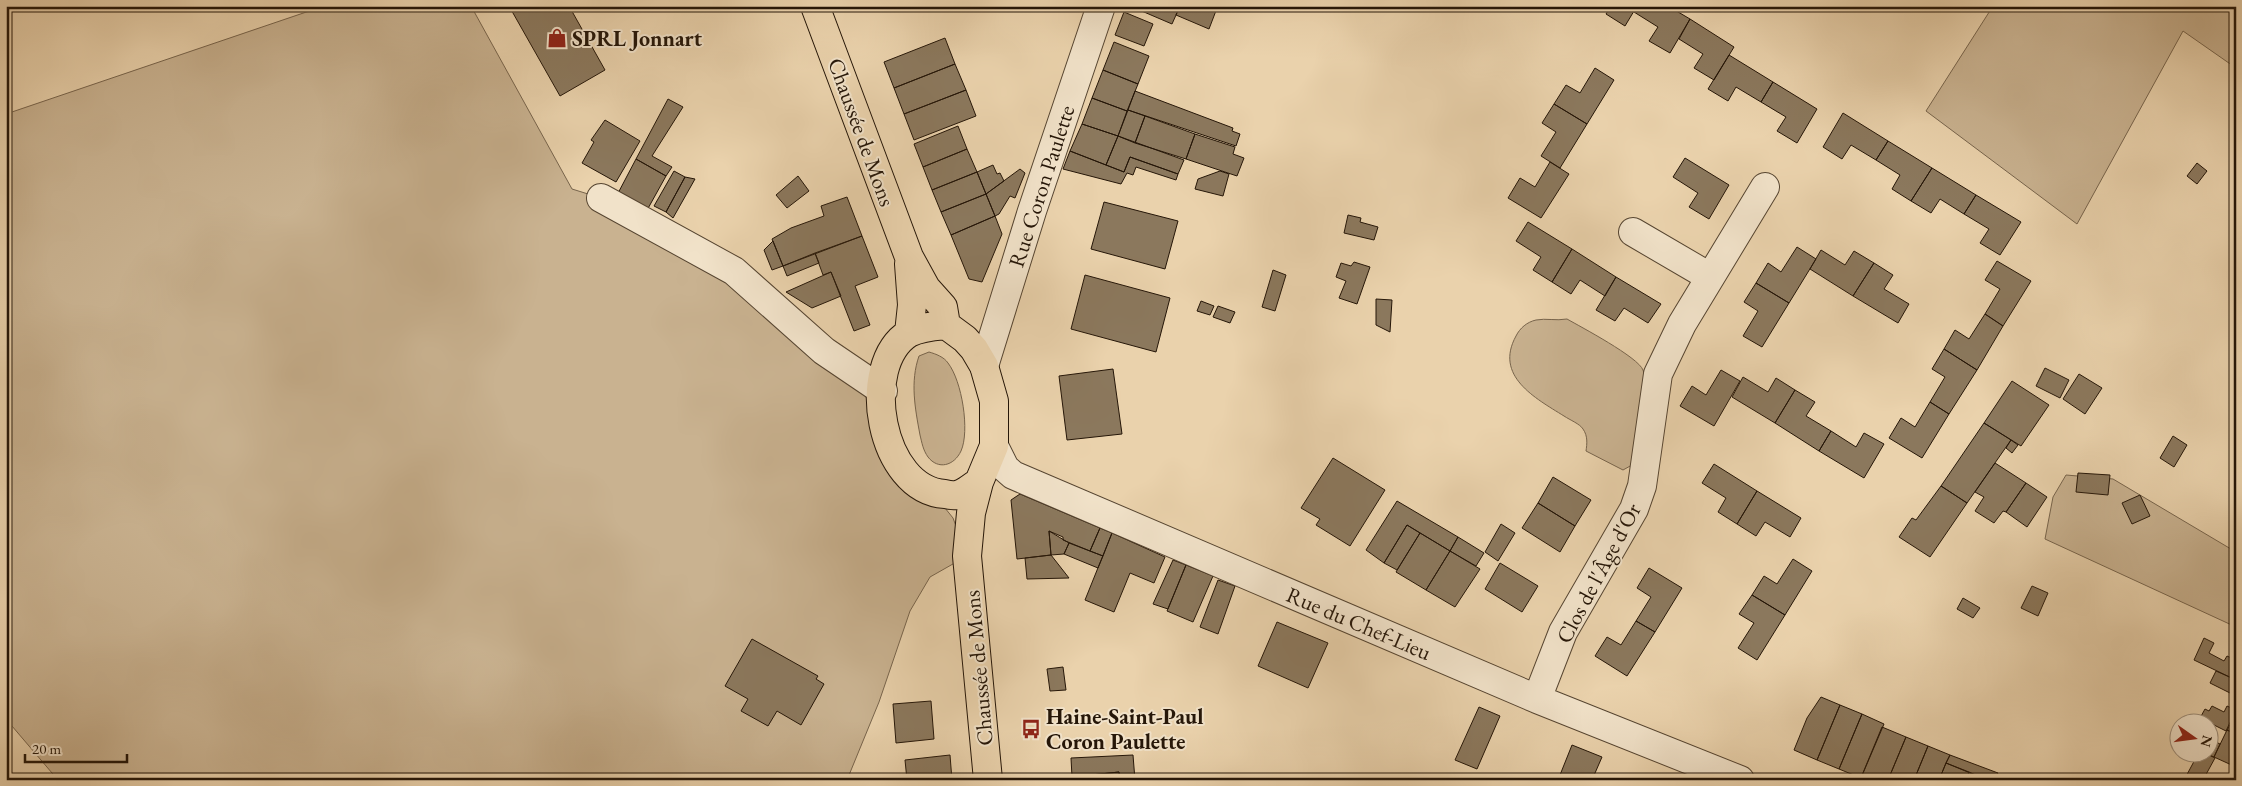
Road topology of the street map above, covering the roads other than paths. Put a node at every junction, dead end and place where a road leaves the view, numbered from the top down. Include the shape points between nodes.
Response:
1 (815, 6) edge
2 (1101, 6) edge
3 (1765, 187) dead end
4 (601, 198) dead end
5 (1633, 232) dead end
6 (909, 257) junction
7 (1710, 277) junction
8 (946, 325) junction
9 (909, 333) junction
10 (984, 366) junction
11 (883, 391) junction
12 (994, 446) junction
13 (979, 482) junction
14 (934, 494) junction
15 (967, 556) junction
16 (1537, 700) junction
17 (988, 780) edge
18 (1740, 780) edge

1 - 6 main road, Chaussée de Mons
2 - 10 street, Rue Coron Paulette
3 - 7 street, Clos de l'Âge d'Or
4 - 11 street via 734,271 824,350
5 - 7 street
6 - 8 main road via 926,288 943,308
6 - 9 main road via 912,305
7 - 16 street, Clos de l'Âge d'Or via 1658,374 1642,486 1634,509 1563,632
8 - 9 main road
8 - 10 main road via 965,339
9 - 11 main road via 893,350 883,377
10 - 12 main road via 994,401
11 - 14 main road via 884,432 891,452 914,482
12 - 13 main road
12 - 16 street, Rue du Chef-Lieu via 1005,468 1013,475
13 - 14 main road via 958,495
13 - 15 main road via 971,513
14 - 15 main road via 953,518
15 - 17 main road, Chaussée de Mons
16 - 18 street, Rue du Chef-Lieu

